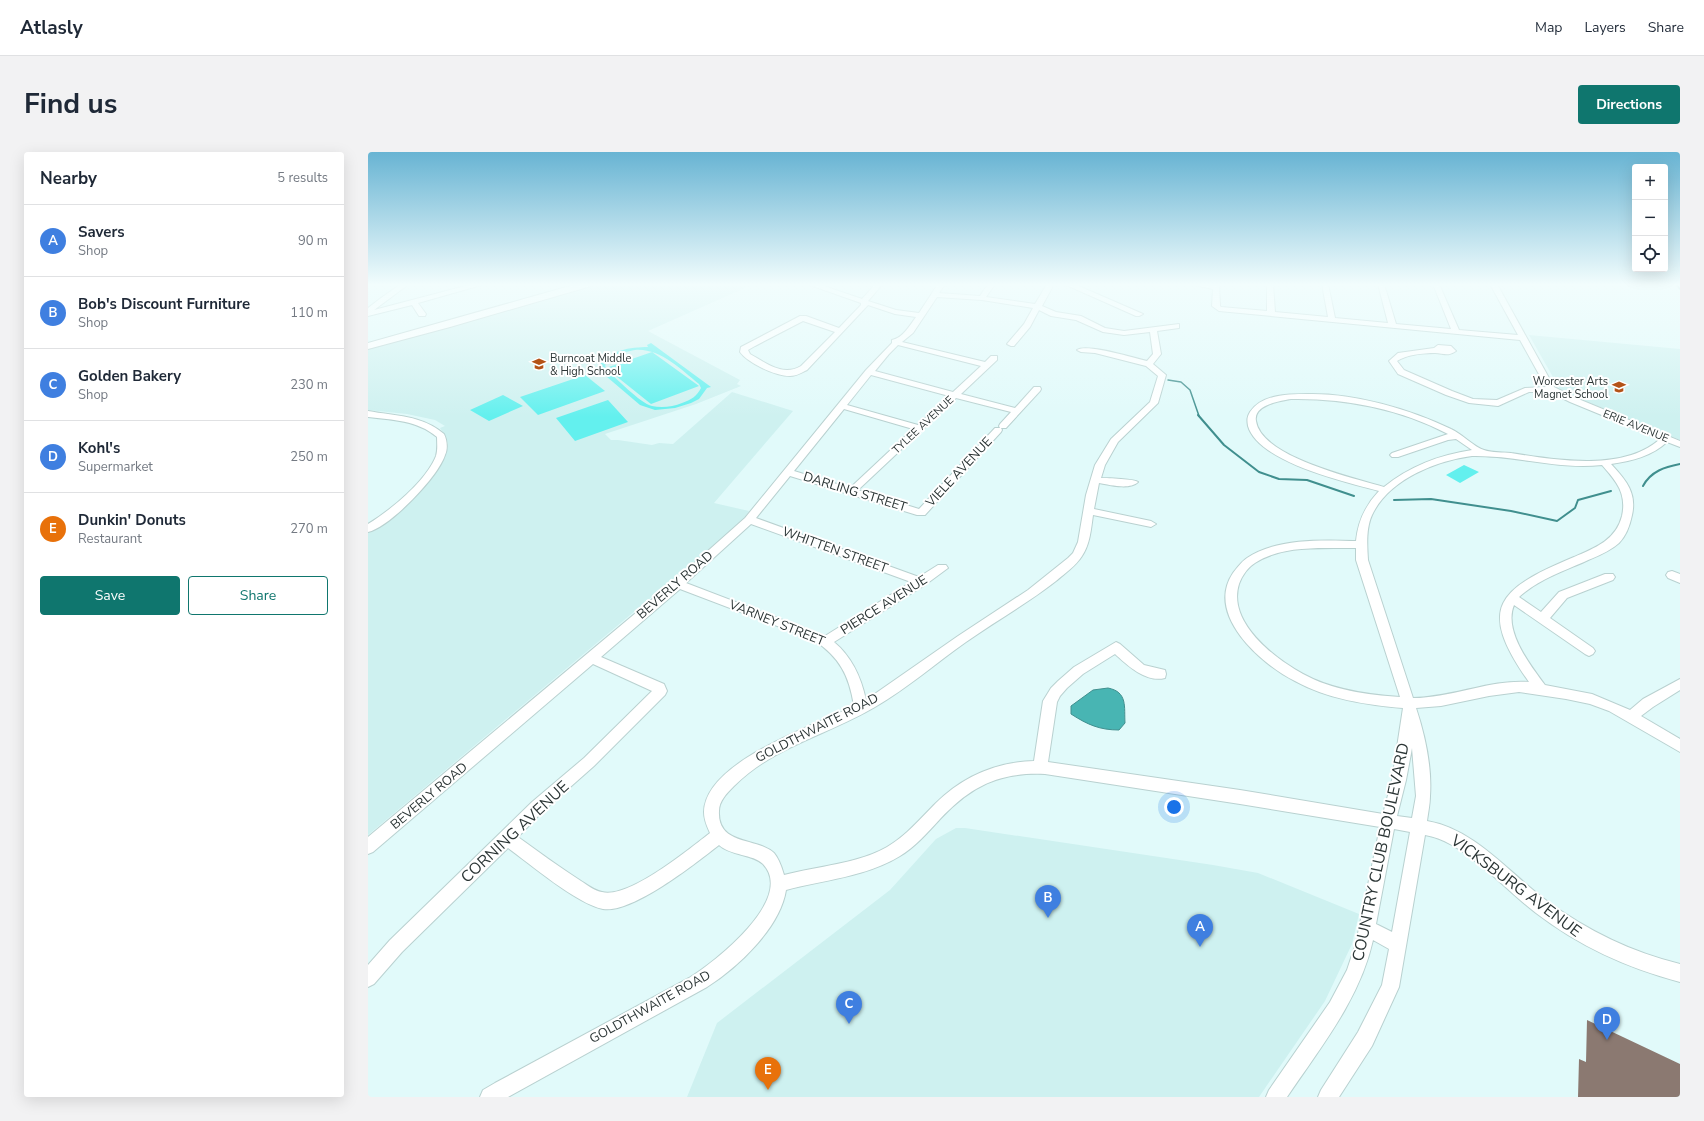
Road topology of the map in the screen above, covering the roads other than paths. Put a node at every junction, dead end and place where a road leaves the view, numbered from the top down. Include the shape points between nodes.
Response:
1 (436, 328) edge
2 (783, 328) edge
3 (834, 328) edge
4 (912, 328) edge
5 (1024, 328) edge
6 (1099, 328) edge
7 (1164, 328) edge
8 (1415, 328) edge
9 (1454, 328) edge
10 (1518, 328) edge
11 (840, 330) joint
12 (1153, 330) junction
13 (1456, 332) junction
14 (1523, 338) junction
15 (895, 342) junction
16 (1011, 344) dead end
17 (368, 346) edge
18 (1081, 350) dead end
19 (1437, 350) dead end
20 (994, 358) dead end
21 (1149, 364) junction
22 (987, 365) junction
23 (870, 372) junction
24 (1037, 389) dead end
25 (1551, 389) junction
26 (955, 395) junction
27 (842, 406) junction
28 (1016, 411) junction
29 (368, 414) edge
30 (920, 428) junction
31 (1457, 436) junction
32 (1666, 438) junction
33 (1680, 444) edge
34 (1482, 453) junction
35 (1395, 454) dead end
36 (1604, 462) junction
37 (788, 472) junction
38 (1096, 480) junction
39 (1133, 482) dead end
40 (1385, 490) junction
41 (851, 492) junction
42 (1088, 511) junction
43 (921, 513) joint
44 (750, 520) junction
45 (1151, 524) dead end
46 (368, 529) edge
47 (1361, 545) junction
48 (942, 568) dead end
49 (1609, 577) dead end
50 (921, 582) junction
51 (678, 584) junction
52 (1512, 598) junction
53 (1542, 619) junction
54 (825, 642) junction
55 (1589, 651) dead end
56 (590, 657) junction
57 (1160, 674) dead end
58 (1680, 684) edge
59 (1541, 689) junction
60 (1408, 704) junction
61 (861, 709) junction
62 (1630, 717) junction
63 (1680, 746) edge
64 (1040, 767) junction
65 (1388, 821) junction
66 (1418, 826) junction
67 (719, 835) junction
68 (507, 838) junction
69 (368, 847) edge
70 (779, 884) junction
71 (1367, 928) junction
72 (1398, 945) junction
73 (1680, 973) edge
74 (368, 978) edge
75 (490, 1097) edge
76 (1276, 1097) edge
77 (1328, 1097) edge

1 - 17 main road
2 - 11 street via 747,346 744,352 782,374 792,375 804,368
3 - 11 street
4 - 15 street, BEVERLY ROAD
5 - 16 street
6 - 12 street via 1124,333
7 - 12 street
8 - 13 street
9 - 13 street
10 - 14 street
12 - 21 street via 1157,354
13 - 14 street
14 - 25 street
15 - 22 street
15 - 23 street, BEVERLY ROAD
18 - 21 street
19 - 25 street via 1401,355 1393,361 1402,372 1449,393 1472,400 1498,403 1528,390
20 - 22 street, TYLEE AVENUE
21 - 38 street, GOLDTHWAITE ROAD via 1162,375 1154,403 1114,441 1100,465
22 - 26 street, TYLEE AVENUE
23 - 26 street
23 - 27 street, BEVERLY ROAD
24 - 28 street, VIELE AVENUE
25 - 32 street, ERIE AVENUE
26 - 28 street
26 - 30 street, TYLEE AVENUE
27 - 30 street
27 - 37 street, BEVERLY ROAD
28 - 43 street, VIELE AVENUE
29 - 46 street via 423,423 441,436 442,447 433,468 417,488 394,511
30 - 41 street, TYLEE AVENUE
31 - 34 street
31 - 35 street
31 - 40 street via 1430,423 1386,409 1324,397 1297,396 1277,399 1263,404 1254,412 1251,419 1256,434 1284,456 1320,471
32 - 33 street, ERIE AVENUE
32 - 36 street, COUNTRY CLUB BOULEVARD via 1655,448 1640,454
34 - 36 street, COUNTRY CLUB BOULEVARD via 1569,463
34 - 40 street, COUNTRY CLUB BOULEVARD via 1460,455 1424,467
36 - 52 street via 1629,492 1629,510 1619,536 1600,549 1535,579
37 - 41 street, DARLING STREET
37 - 44 street, BEVERLY ROAD
38 - 39 street
38 - 42 street, GOLDTHWAITE ROAD
40 - 47 street, COUNTRY CLUB BOULEVARD via 1375,500 1367,515
41 - 43 street, DARLING STREET
42 - 45 street
42 - 61 street, GOLDTHWAITE ROAD via 1083,542 1078,554 1066,567
44 - 50 street, WHITTEN STREET
44 - 51 street, BEVERLY ROAD
47 - 60 street, COUNTRY CLUB BOULEVARD via 1366,576
47 - 60 street via 1326,544 1292,547 1264,554 1250,561 1239,572 1231,592 1231,604 1245,634 1285,670 1322,689
48 - 50 street, PIERCE AVENUE
49 - 53 street via 1563,594
50 - 54 street, PIERCE AVENUE
51 - 54 street, VARNEY STREET via 818,637
51 - 56 street, BEVERLY ROAD
52 - 53 street
52 - 59 street via 1507,607 1506,617 1510,638 1526,669
53 - 55 street
54 - 61 street, VARNEY STREET via 849,667
56 - 68 street, CORNING AVENUE via 659,688 660,691 590,762 537,807
56 - 69 street, BEVERLY ROAD
57 - 64 street via 1140,668 1116,647 1063,683 1054,691 1050,701
58 - 62 street
59 - 60 street via 1520,687 1489,690 1440,701
59 - 62 street via 1594,700
60 - 65 street, COUNTRY CLUB BOULEVARD via 1405,747
60 - 66 street, COUNTRY CLUB BOULEVARD via 1419,744 1421,763 1423,796
61 - 67 street, GOLDTHWAITE ROAD via 766,751 736,773 718,795 712,807 713,823
62 - 63 street
64 - 65 street, VICKSBURG AVENUE
64 - 70 street, VICKSBURG AVENUE via 1020,768 988,776 965,787 948,800 908,841 885,857
65 - 66 street, VICKSBURG AVENUE
65 - 71 street, COUNTRY CLUB BOULEVARD
66 - 72 street, COUNTRY CLUB BOULEVARD
66 - 73 street, VICKSBURG AVENUE via 1439,831 1464,842 1545,910 1589,940 1640,962
67 - 68 street via 676,868 638,891 604,901 586,894
67 - 70 street via 732,845 765,856 771,862
68 - 74 street, CORNING AVENUE via 396,946
70 - 75 street, GOLDTHWAITE ROAD via 772,907 760,925 738,952 715,971
71 - 72 street
71 - 76 street, COUNTRY CLUB BOULEVARD via 1360,957 1348,988
72 - 77 street, COUNTRY CLUB BOULEVARD via 1390,987 1384,1001 1355,1057

